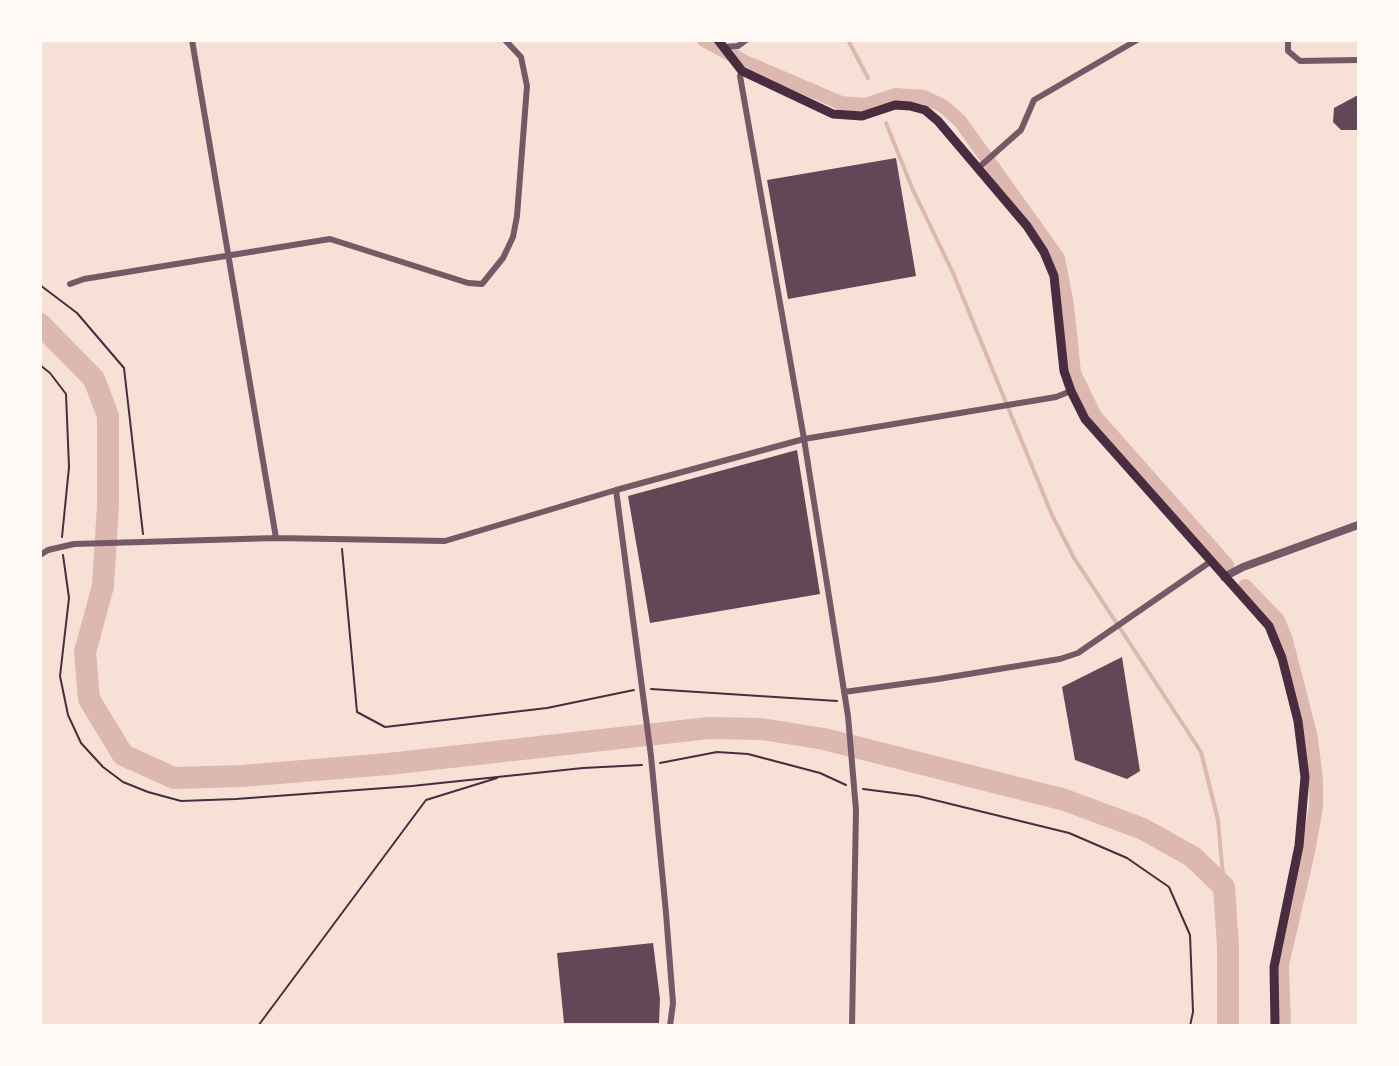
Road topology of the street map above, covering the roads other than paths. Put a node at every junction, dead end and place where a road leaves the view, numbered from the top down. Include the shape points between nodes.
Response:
1 (192, 40) edge
2 (505, 40) edge
3 (746, 40) edge
4 (1137, 40) edge
5 (1288, 40) edge
6 (721, 46) edge
7 (1359, 60) edge
8 (742, 71) junction
9 (980, 167) junction
10 (228, 256) junction
11 (70, 284) dead end
12 (1071, 391) junction
13 (804, 439) junction
14 (616, 490) junction
15 (1359, 525) edge
16 (276, 538) junction
17 (40, 555) edge
18 (1210, 562) junction
19 (1224, 577) junction
20 (844, 692) junction
21 (670, 1026) edge
22 (852, 1026) edge
23 (1275, 1026) edge

1 - 10 street
2 - 10 street via 521,57 527,86 517,216 503,258 482,284 468,283 330,239
3 - 6 street via 738,46
4 - 9 street via 1034,100 1021,130
5 - 7 street via 1288,51 1300,61
6 - 8 main road
8 - 9 main road via 841,115 862,117 895,105 925,110
8 - 13 street
9 - 12 main road via 1027,226 1051,268 1064,371
10 - 11 street
10 - 16 street
12 - 13 street via 1056,397
12 - 18 main road via 1085,418
13 - 14 street
13 - 20 street
14 - 16 street via 445,542
14 - 21 street via 651,756 673,1003
15 - 19 street
16 - 17 street via 74,544
18 - 19 main road
18 - 20 street via 1078,653 949,678
19 - 23 main road via 1259,613 1276,640 1302,743 1304,798 1299,846 1274,967
20 - 22 street via 856,788

